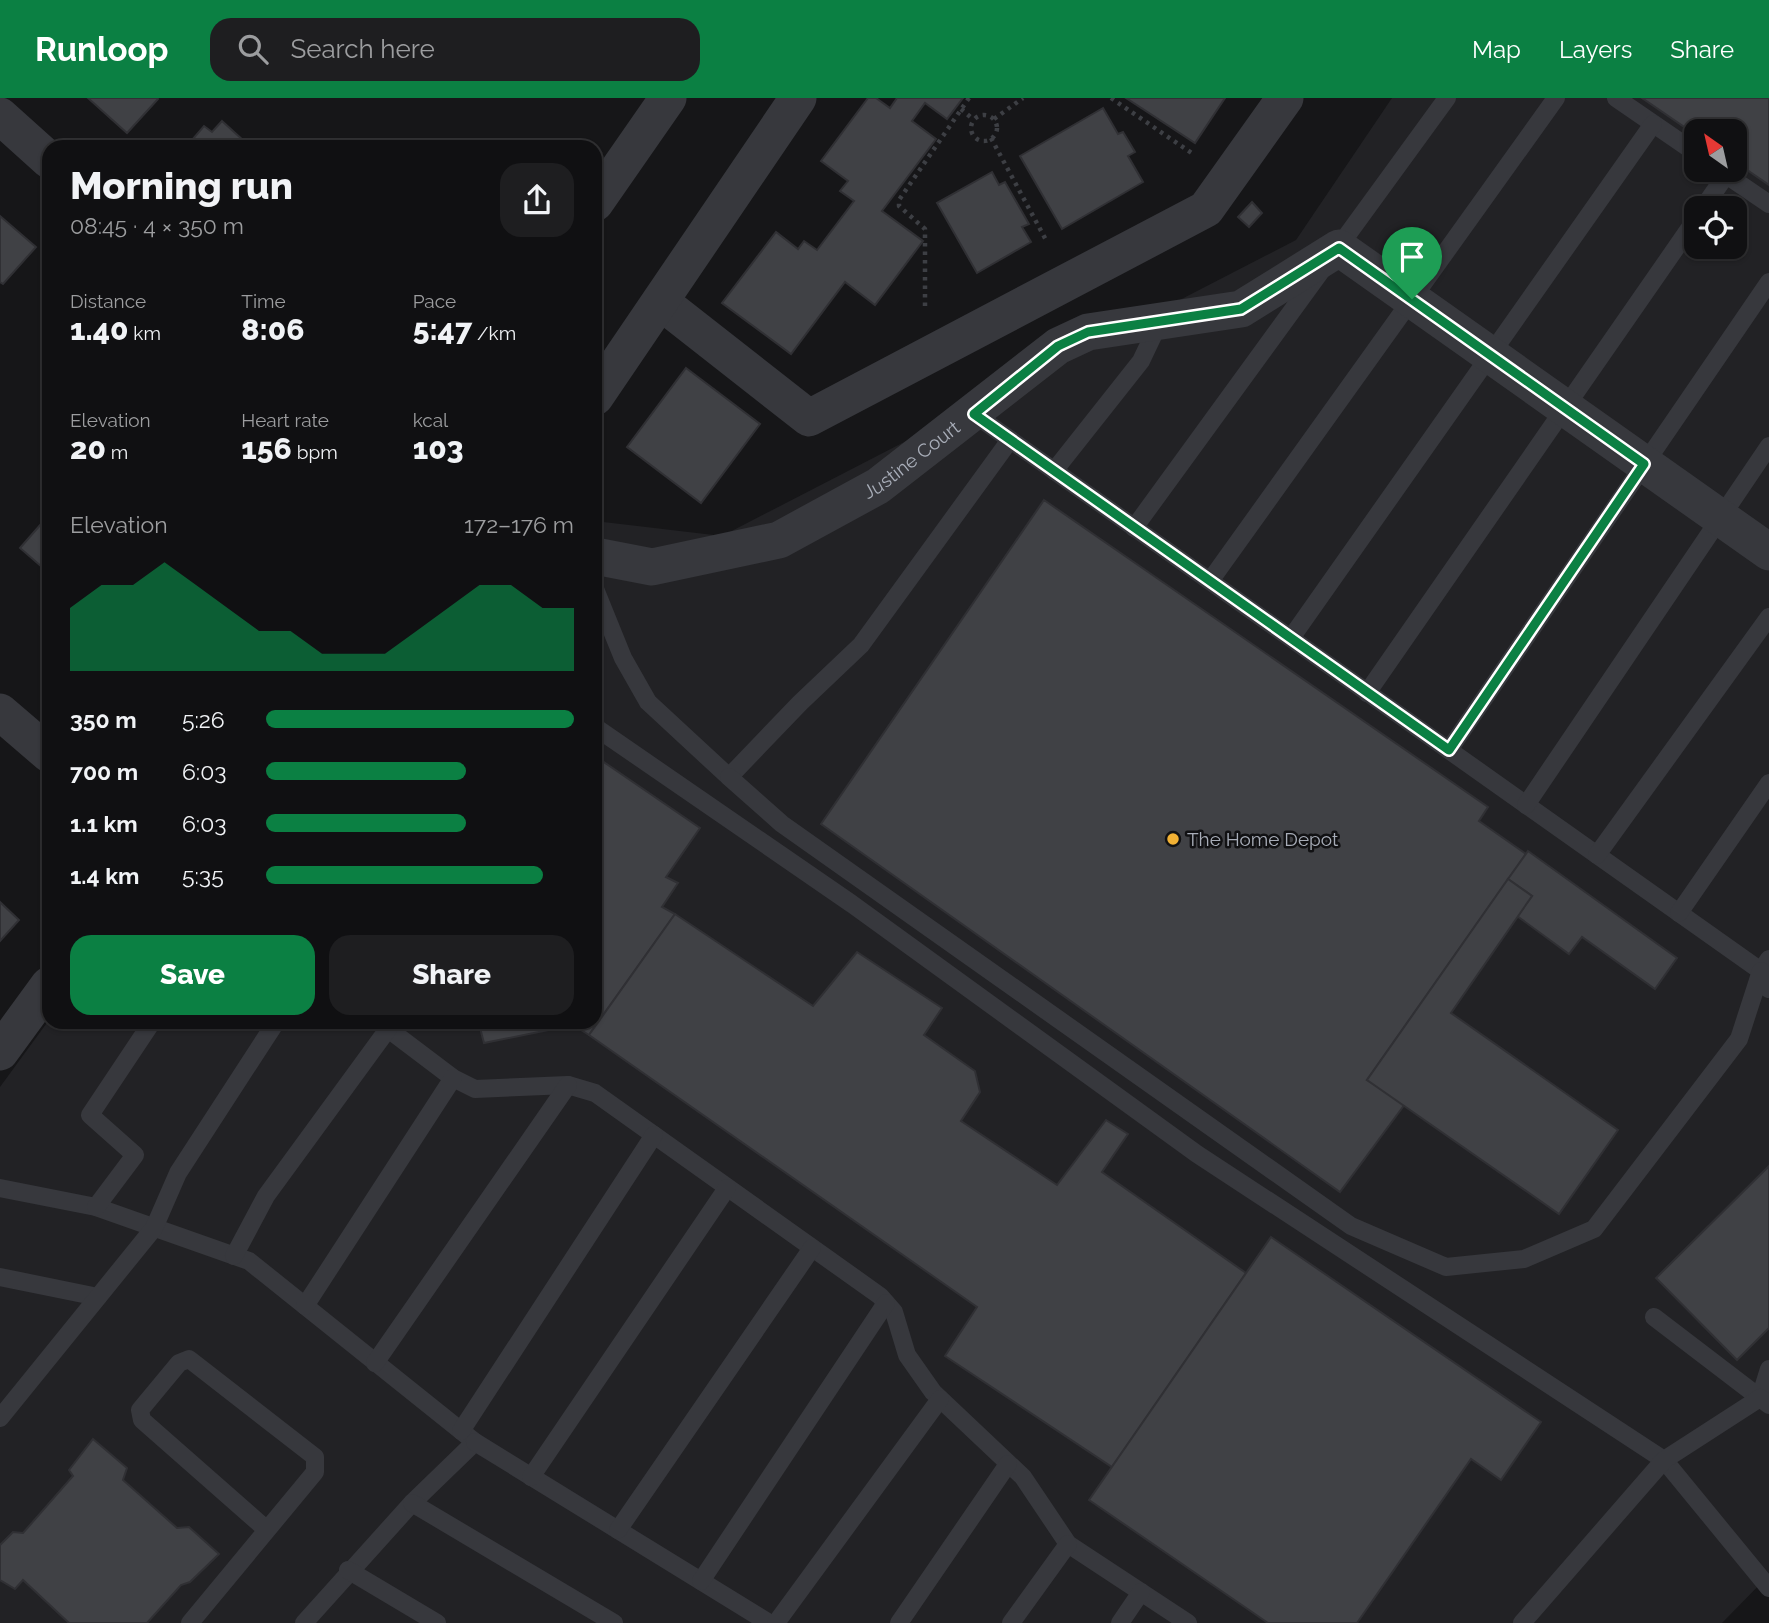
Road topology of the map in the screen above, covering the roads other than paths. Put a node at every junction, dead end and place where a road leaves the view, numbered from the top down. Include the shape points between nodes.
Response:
1 (668, 98) edge
2 (797, 98) edge
3 (1285, 98) edge
4 (1447, 98) edge
5 (1556, 98) edge
6 (1616, 98) edge
7 (0, 116) edge
8 (1653, 124) junction
9 (1684, 145) edge
10 (42, 154) edge
11 (1737, 182) edge
12 (602, 193) edge
13 (1769, 204) edge
14 (1684, 236) edge
15 (1339, 248) junction
16 (1769, 282) edge
17 (1412, 299) junction
18 (661, 302) junction
19 (1160, 321) junction
20 (1493, 356) junction
21 (602, 387) edge
22 (1566, 408) junction
23 (974, 414) junction
24 (1010, 440) junction
25 (1769, 446) edge
26 (1644, 464) junction
27 (1054, 471) junction
28 (1718, 517) junction
29 (1134, 528) junction
30 (1769, 552) edge
31 (602, 557) edge
32 (1210, 581) junction
33 (602, 606) edge
34 (1769, 617) edge
35 (1291, 638) junction
36 (1367, 693) junction
37 (0, 712) edge
38 (602, 732) edge
39 (42, 748) edge
40 (1449, 750) junction
41 (729, 777) junction
42 (1769, 783) edge
43 (1526, 805) junction
44 (1597, 855) junction
45 (1679, 913) junction
46 (1765, 965) edge
47 (1769, 989) edge
48 (42, 995) edge
49 (147, 1029) edge
50 (271, 1029) edge
51 (381, 1029) edge
52 (387, 1029) edge
53 (0, 1052) edge
54 (453, 1079) junction
55 (568, 1085) junction
56 (654, 1135) junction
57 (0, 1188) edge
58 (727, 1188) junction
59 (96, 1207) junction
60 (154, 1228) junction
61 (812, 1248) junction
62 (234, 1256) junction
63 (0, 1276) edge
64 (98, 1297) junction
65 (886, 1303) junction
66 (304, 1306) junction
67 (1654, 1317) dead end
68 (376, 1363) junction
69 (1769, 1369) edge
70 (940, 1399) junction
71 (1765, 1401) edge
72 (0, 1418) edge
73 (468, 1437) junction
74 (1664, 1460) junction
75 (1008, 1464) junction
76 (531, 1477) junction
77 (412, 1503) junction
78 (267, 1530) junction
79 (618, 1530) junction
80 (1068, 1544) junction
81 (348, 1570) junction
82 (701, 1581) junction
83 (1769, 1588) edge
84 (1142, 1592) junction
85 (190, 1623) edge
86 (304, 1623) edge
87 (437, 1623) edge
88 (614, 1623) edge
89 (769, 1623) edge
90 (776, 1623) edge
91 (900, 1623) edge
92 (1011, 1623) edge
93 (1120, 1623) edge
94 (1188, 1623) edge
95 (1522, 1623) edge

1 - 12 street
2 - 18 street
3 - 18 street via 1206,209 809,418
4 - 15 lane
5 - 17 lane
6 - 8 lane
7 - 10 street
8 - 9 lane
8 - 20 lane
11 - 13 lane
14 - 22 lane
15 - 17 street
15 - 19 street, Justine Court via 1241,309
15 - 29 lane
16 - 26 lane
17 - 20 street
17 - 32 lane
18 - 21 street
19 - 23 street, Justine Court via 1088,332 1058,346
19 - 27 lane via 1141,361
20 - 22 street
20 - 35 lane
22 - 26 street
22 - 36 lane
23 - 24 lane
23 - 31 street, Justine Court via 878,486 779,540 652,567
24 - 27 lane
24 - 41 lane via 861,645
25 - 28 lane
26 - 28 street
26 - 40 lane
27 - 29 lane
28 - 30 street
28 - 43 lane
29 - 32 lane
32 - 35 lane
33 - 41 lane via 648,702
34 - 44 lane
35 - 36 lane
36 - 40 lane
37 - 39 street
38 - 74 lane via 852,904 1197,1154
40 - 43 lane
41 - 46 lane via 782,824 1351,1226 1446,1268 1524,1259 1594,1229 1739,1040
42 - 45 lane
43 - 44 lane
44 - 45 lane
45 - 46 lane
46 - 47 lane
48 - 53 street
49 - 59 lane via 90,1115 135,1154
50 - 60 lane via 178,1173
51 - 62 lane via 266,1196
52 - 54 lane
54 - 55 lane via 475,1089
54 - 66 lane
55 - 56 lane via 595,1093
55 - 68 lane
56 - 58 lane
56 - 73 lane
57 - 59 lane
58 - 61 lane
58 - 76 lane
59 - 60 lane
60 - 62 lane
60 - 64 lane
61 - 65 lane
61 - 79 lane
62 - 66 lane via 249,1261
63 - 64 lane
64 - 72 lane
65 - 70 lane via 894,1312 907,1355
65 - 82 lane
66 - 68 lane
67 - 71 lane
68 - 73 lane
69 - 71 lane
70 - 75 lane
70 - 90 lane
71 - 74 lane
73 - 76 lane
73 - 77 lane
74 - 83 lane
74 - 95 lane
75 - 80 lane via 1023,1477
75 - 91 lane
76 - 79 lane
77 - 81 lane
77 - 88 lane
78 - 78 lane via 315,1472 315,1457 189,1359 179,1363 140,1410 142,1420
78 - 85 lane
79 - 82 lane
80 - 84 lane
80 - 92 lane
81 - 86 lane
81 - 87 lane
82 - 89 lane
84 - 93 lane
84 - 94 lane

